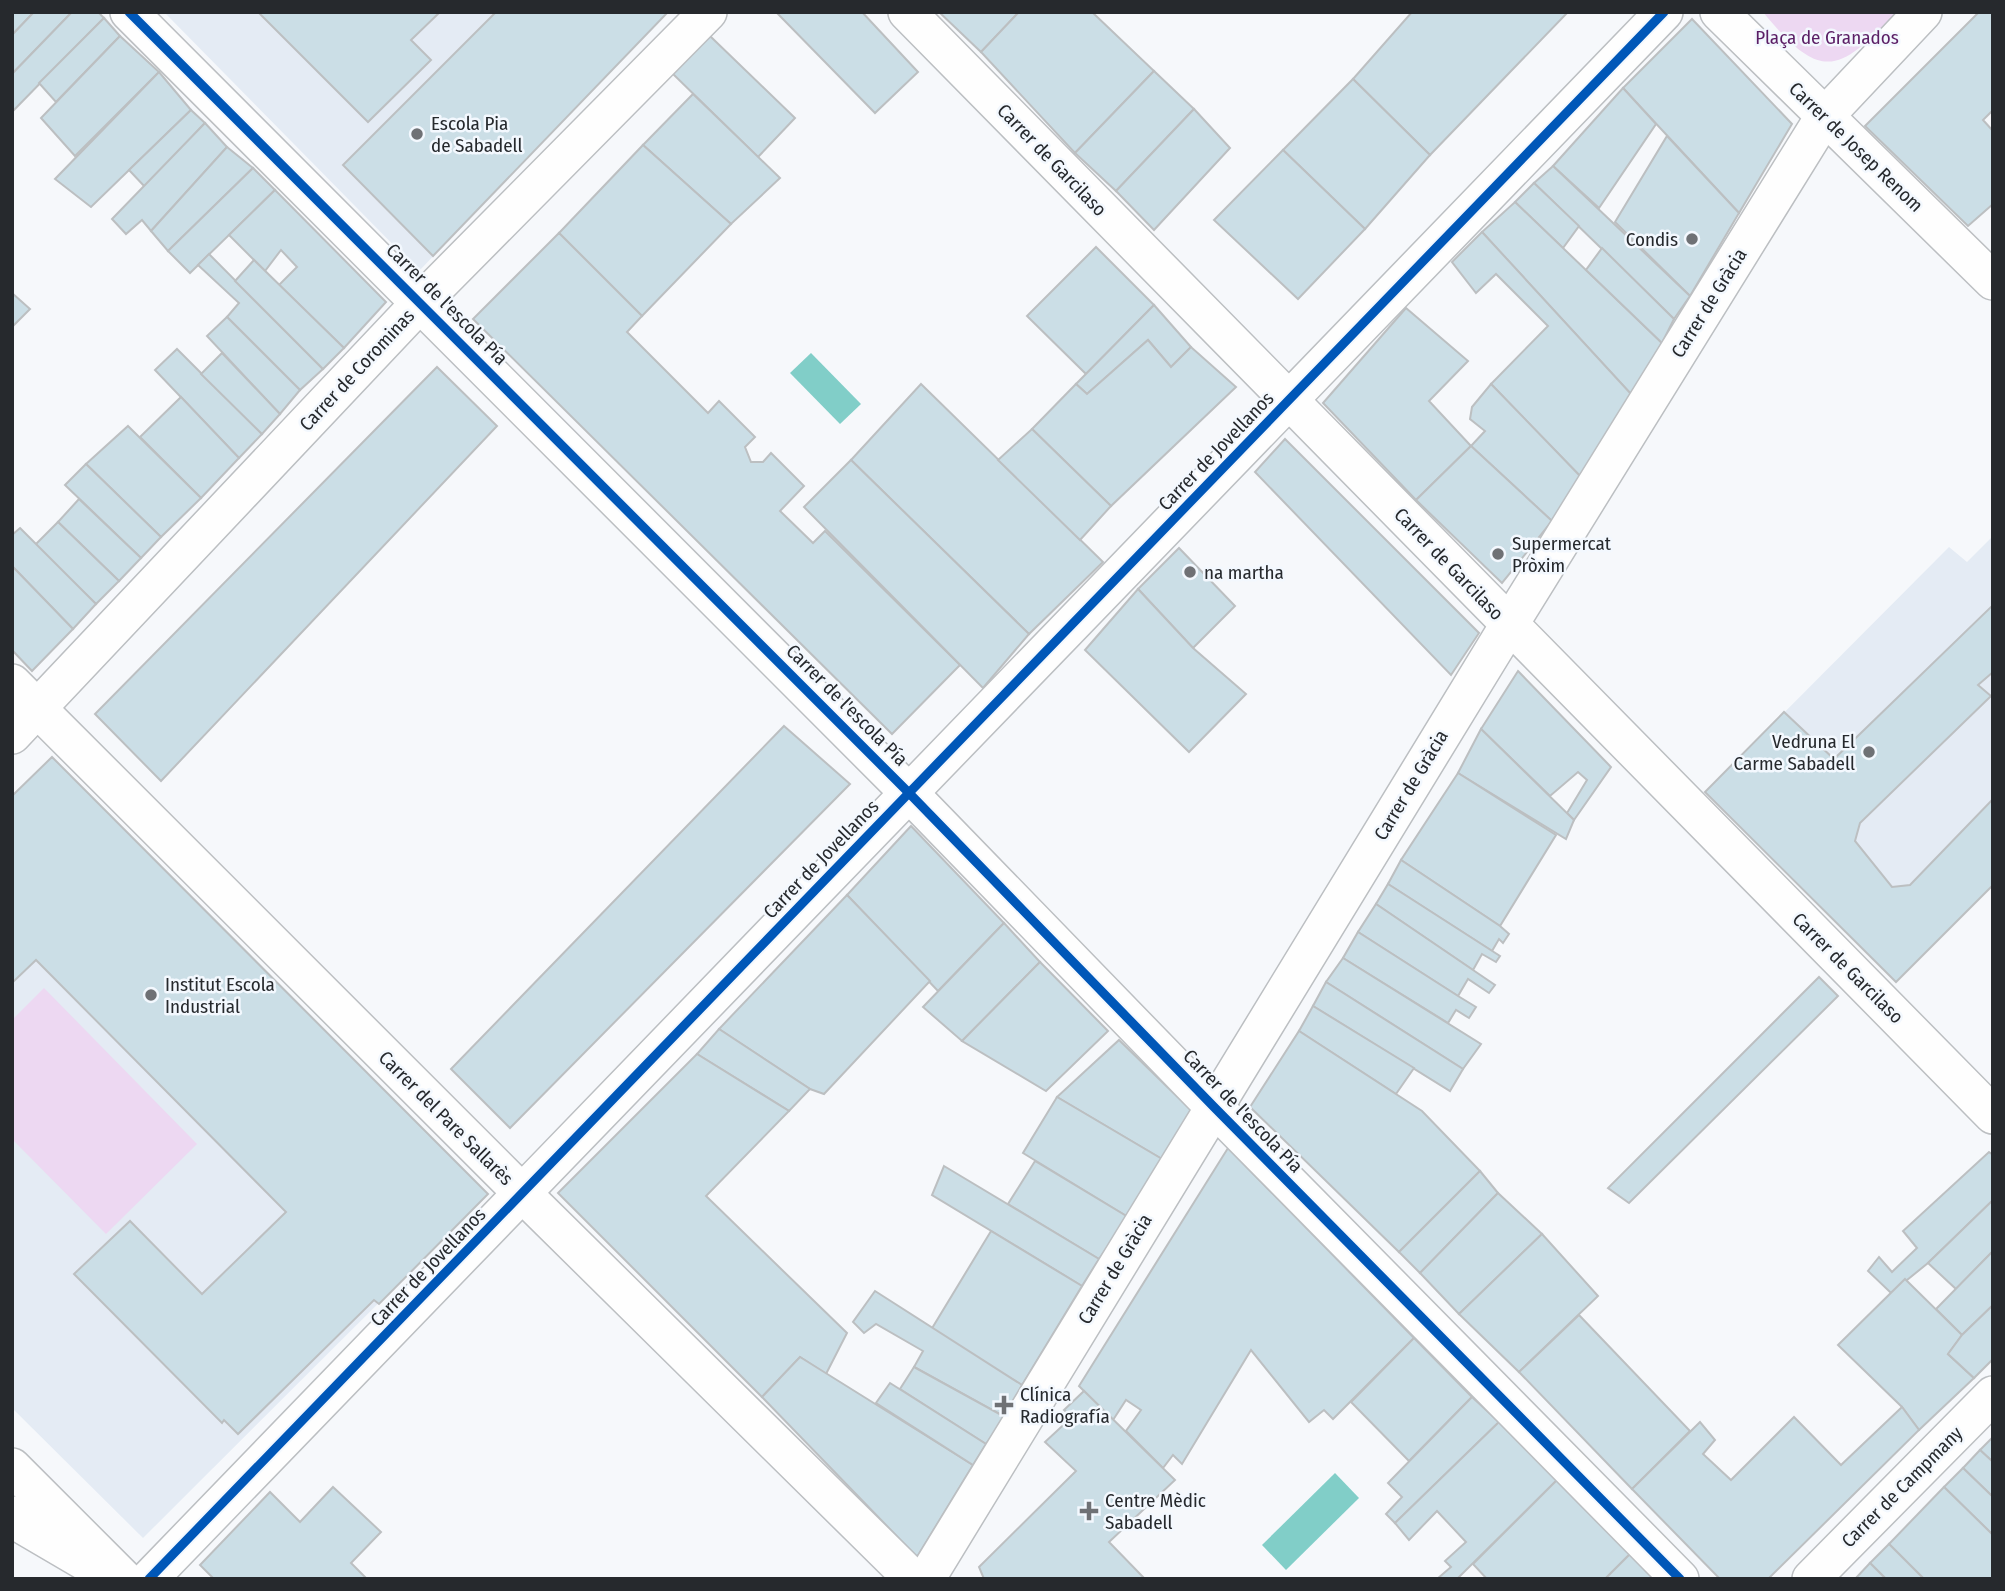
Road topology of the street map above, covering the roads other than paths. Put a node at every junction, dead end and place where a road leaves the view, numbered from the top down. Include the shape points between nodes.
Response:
1 (129, 12) edge
2 (708, 12) edge
3 (907, 12) edge
4 (1664, 12) edge
5 (1719, 12) edge
6 (1923, 12) edge
7 (1824, 117) junction
8 (1993, 281) edge
9 (421, 302) junction
10 (1289, 401) junction
11 (1509, 625) junction
12 (12, 683) edge
13 (37, 708) junction
14 (12, 735) edge
15 (909, 793) junction
16 (1214, 1107) junction
17 (1993, 1115) edge
18 (523, 1195) junction
19 (1993, 1395) edge
20 (12, 1467) edge
21 (12, 1515) edge
22 (114, 1579) edge
23 (124, 1579) edge
24 (149, 1579) edge
25 (913, 1579) edge
26 (926, 1579) edge
27 (1681, 1579) edge
28 (1811, 1579) edge

1 - 9 street, Carrer de l'escola Pía
2 - 9 street, Carrer de Corominas
3 - 10 street, Carrer de Garcilaso
4 - 10 street, Carrer de Jovellanos
5 - 7 street, Carrer de Josep Renom
6 - 7 street, Carrer de Gràcia
7 - 8 street, Carrer de Josep Renom
7 - 11 street, Carrer de Gràcia
9 - 13 street, Carrer de Corominas
9 - 15 street, Carrer de l'escola Pía
10 - 11 street, Carrer de Garcilaso
10 - 15 street, Carrer de Jovellanos
11 - 16 street, Carrer de Gràcia
11 - 17 street, Carrer de Garcilaso
12 - 13 street, Carrer del Pare Sallarès
13 - 14 street, Carrer de Corominas
13 - 18 street, Carrer del Pare Sallarès
15 - 16 street, Carrer de l'escola Pía
15 - 18 street, Carrer de Jovellanos
16 - 26 street, Carrer de Gràcia
16 - 27 street, Carrer de l'escola Pía
18 - 24 street, Carrer de Jovellanos
18 - 25 street, Carrer del Pare Sallarès
19 - 28 street, Carrer de Campmany
20 - 23 street
21 - 22 street

